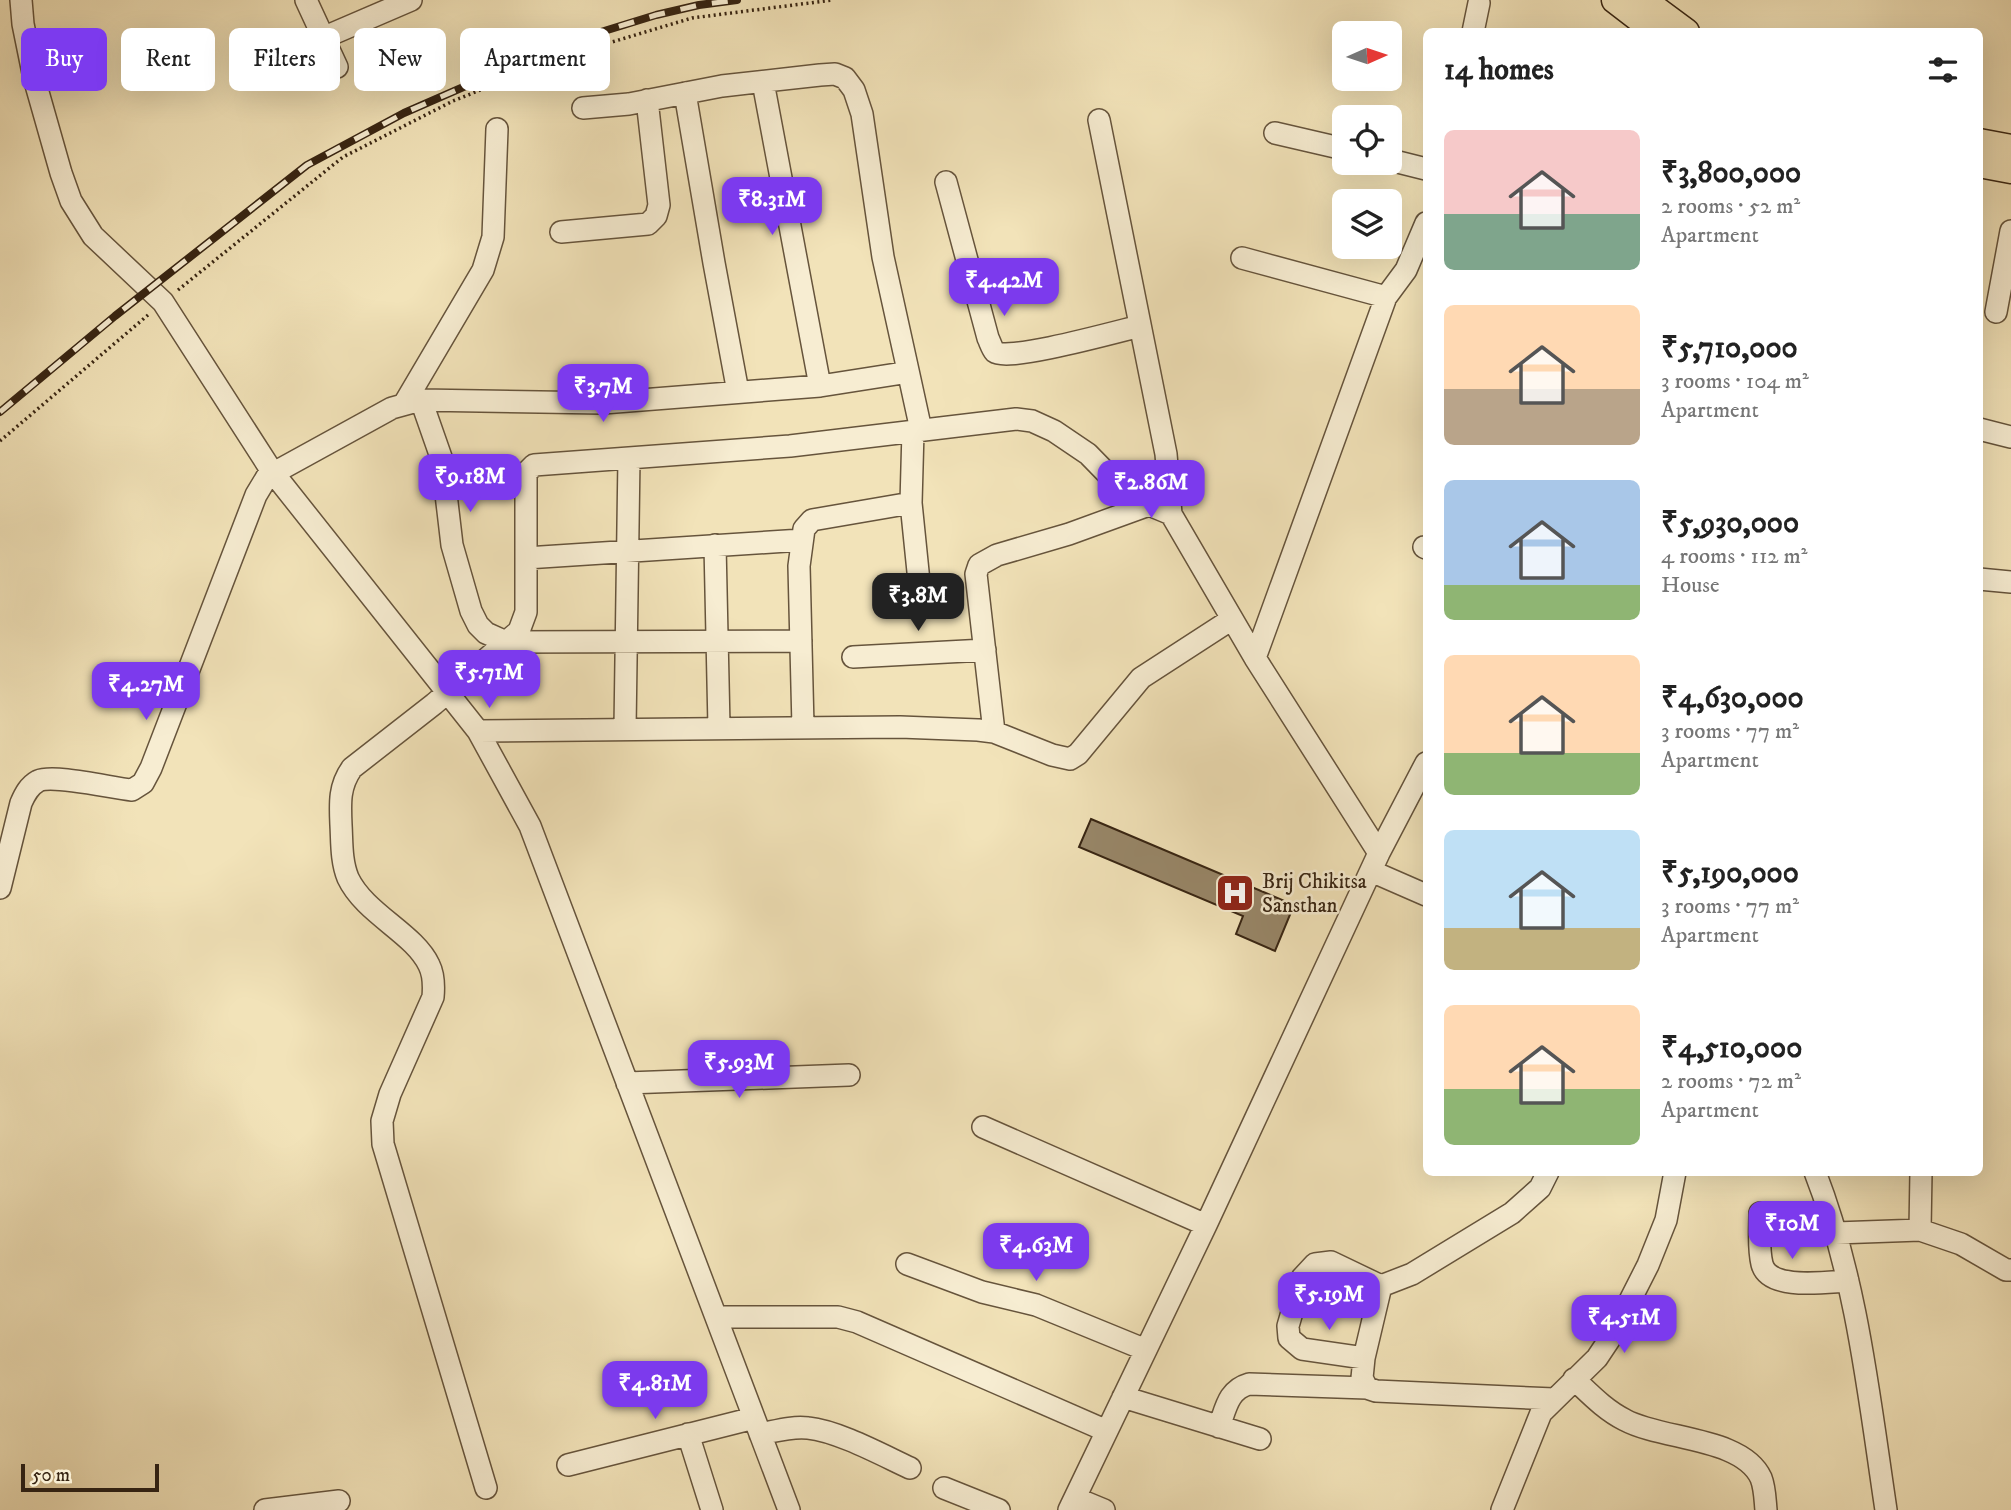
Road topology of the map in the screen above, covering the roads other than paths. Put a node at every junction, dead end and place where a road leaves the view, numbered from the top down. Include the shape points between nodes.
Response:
1 (21, 0) edge
2 (306, 0) edge
3 (411, 0) edge
4 (1615, 0) edge
5 (1643, 0) edge
6 (1479, 3) dead end
7 (320, 28) edge
8 (1474, 28) edge
9 (1650, 28) edge
10 (1681, 28) edge
11 (340, 31) edge
12 (763, 82) junction
13 (685, 93) junction
14 (647, 100) junction
15 (583, 108) dead end
16 (1098, 120) dead end
17 (497, 129) dead end
18 (1275, 133) dead end
19 (1983, 143) edge
20 (1332, 146) edge
21 (2011, 148) edge
22 (1402, 163) edge
23 (1983, 165) edge
24 (1423, 168) edge
25 (2011, 170) edge
26 (946, 182) dead end
27 (1423, 230) edge
28 (2011, 231) edge
29 (561, 232) dead end
30 (1242, 258) dead end
31 (1386, 297) junction
32 (1996, 312) dead end
33 (1140, 326) junction
34 (909, 375) junction
35 (820, 386) junction
36 (738, 392) junction
37 (412, 402) junction
38 (917, 430) junction
39 (1983, 430) edge
40 (2011, 437) edge
41 (629, 458) junction
42 (273, 472) junction
43 (911, 503) junction
44 (1149, 505) junction
45 (1171, 514) junction
46 (802, 540) junction
47 (715, 545) junction
48 (628, 551) junction
49 (526, 558) junction
50 (1983, 579) edge
51 (2011, 582) edge
52 (921, 601) dead end
53 (1232, 619) junction
54 (718, 641) junction
55 (801, 641) junction
56 (506, 642) junction
57 (627, 642) junction
58 (985, 650) junction
59 (853, 657) dead end
60 (1255, 658) junction
61 (447, 692) junction
62 (625, 727) junction
63 (719, 727) junction
64 (803, 727) junction
65 (478, 731) junction
66 (994, 732) junction
67 (1423, 769) edge
68 (1375, 862) junction
69 (0, 888) edge
70 (1423, 893) edge
71 (849, 1075) dead end
72 (628, 1083) junction
73 (983, 1127) dead end
74 (1546, 1176) edge
75 (1674, 1176) edge
76 (1817, 1176) edge
77 (1921, 1176) edge
78 (1760, 1213) dead end
79 (1206, 1225) junction
80 (1920, 1230) junction
81 (1836, 1233) junction
82 (907, 1264) dead end
83 (2011, 1270) edge
84 (1848, 1281) junction
85 (1381, 1286) junction
86 (717, 1317) junction
87 (1146, 1350) junction
88 (1364, 1358) junction
89 (1574, 1379) junction
90 (1367, 1388) junction
91 (1123, 1397) junction
92 (1554, 1399) junction
93 (757, 1426) junction
94 (1219, 1427) junction
95 (1107, 1431) junction
96 (688, 1434) junction
97 (1261, 1439) dead end
98 (568, 1465) dead end
99 (910, 1468) dead end
100 (486, 1488) dead end
101 (944, 1488) dead end
102 (339, 1501) dead end
103 (1072, 1504) edge
104 (265, 1510) edge
105 (712, 1510) edge
106 (789, 1510) edge
107 (999, 1510) edge
108 (1104, 1510) edge
109 (1502, 1510) edge
110 (1766, 1510) edge
111 (1886, 1510) edge

1 - 42 street via 34,78 71,201 93,236 163,302
2 - 7 street
3 - 11 street
4 - 9 main road
5 - 10 main road
6 - 8 street
12 - 13 street
12 - 34 street via 835,74 845,78 853,90 862,114 883,257
12 - 35 street
13 - 14 street
13 - 36 street
14 - 15 street
14 - 29 street via 659,205 656,216 648,223
16 - 33 street
17 - 37 street via 493,237 484,270
18 - 20 street
19 - 21 main road
22 - 24 street
23 - 25 main road
26 - 33 street via 994,351 1022,354
27 - 31 street via 1406,270
28 - 32 street
30 - 31 street
31 - 60 street
33 - 45 street via 1166,454
34 - 35 street via 896,373
34 - 38 street
35 - 36 street
36 - 37 street via 603,403
37 - 42 street
37 - 56 street via 442,460 452,545 471,611 486,633
38 - 41 street via 790,446
38 - 43 street
38 - 44 street via 1032,421 1088,454 1130,497
39 - 40 street
41 - 48 street
41 - 49 street via 534,465 526,474
42 - 61 street
42 - 69 street via 256,495 143,783 132,790 55,779 38,781 21,803
43 - 46 street via 812,520
43 - 52 street
44 - 45 street
44 - 58 street via 979,565 976,574
45 - 53 street
46 - 47 street
46 - 55 street
47 - 48 street
47 - 54 street
48 - 49 street
48 - 57 street
49 - 56 street via 526,612 519,631
50 - 51 street
53 - 60 street
53 - 66 street via 1141,678 1070,759
54 - 55 street
54 - 57 street
54 - 63 street
55 - 64 street
56 - 57 street
56 - 61 street
57 - 62 street
58 - 59 street
58 - 66 street
60 - 68 street
61 - 65 street
61 - 100 street via 343,780 342,857 362,900 419,951 434,980 433,996 387,1103 383,1144
62 - 63 street
62 - 65 street
63 - 64 street
64 - 66 street
65 - 72 street via 530,826
67 - 68 street
68 - 70 street
68 - 79 street
71 - 72 street
72 - 86 street
73 - 79 street
74 - 85 street via 1540,1188 1512,1213 1412,1273
75 - 89 street via 1666,1220 1648,1265 1613,1334
76 - 81 street
77 - 80 street
78 - 84 street via 1765,1273 1784,1282
79 - 87 street
80 - 81 street
80 - 83 street via 1961,1244
81 - 84 street
82 - 87 street via 982,1293 1036,1305
84 - 111 street
85 - 88 street
85 - 88 street via 1331,1262 1315,1264 1302,1278 1288,1326 1289,1338 1302,1349
86 - 93 street
86 - 95 street via 838,1317 857,1322
87 - 91 street
88 - 90 street via 1362,1378
89 - 92 street
89 - 110 street via 1626,1421 1722,1447 1747,1460 1761,1478
90 - 92 street
90 - 94 street via 1249,1384 1230,1395
91 - 94 street
91 - 95 street
92 - 109 street via 1541,1413
93 - 96 street
93 - 99 street via 828,1432
93 - 106 street
94 - 97 street
95 - 103 street
96 - 98 street
96 - 105 street
101 - 107 street
102 - 104 street
103 - 108 street

